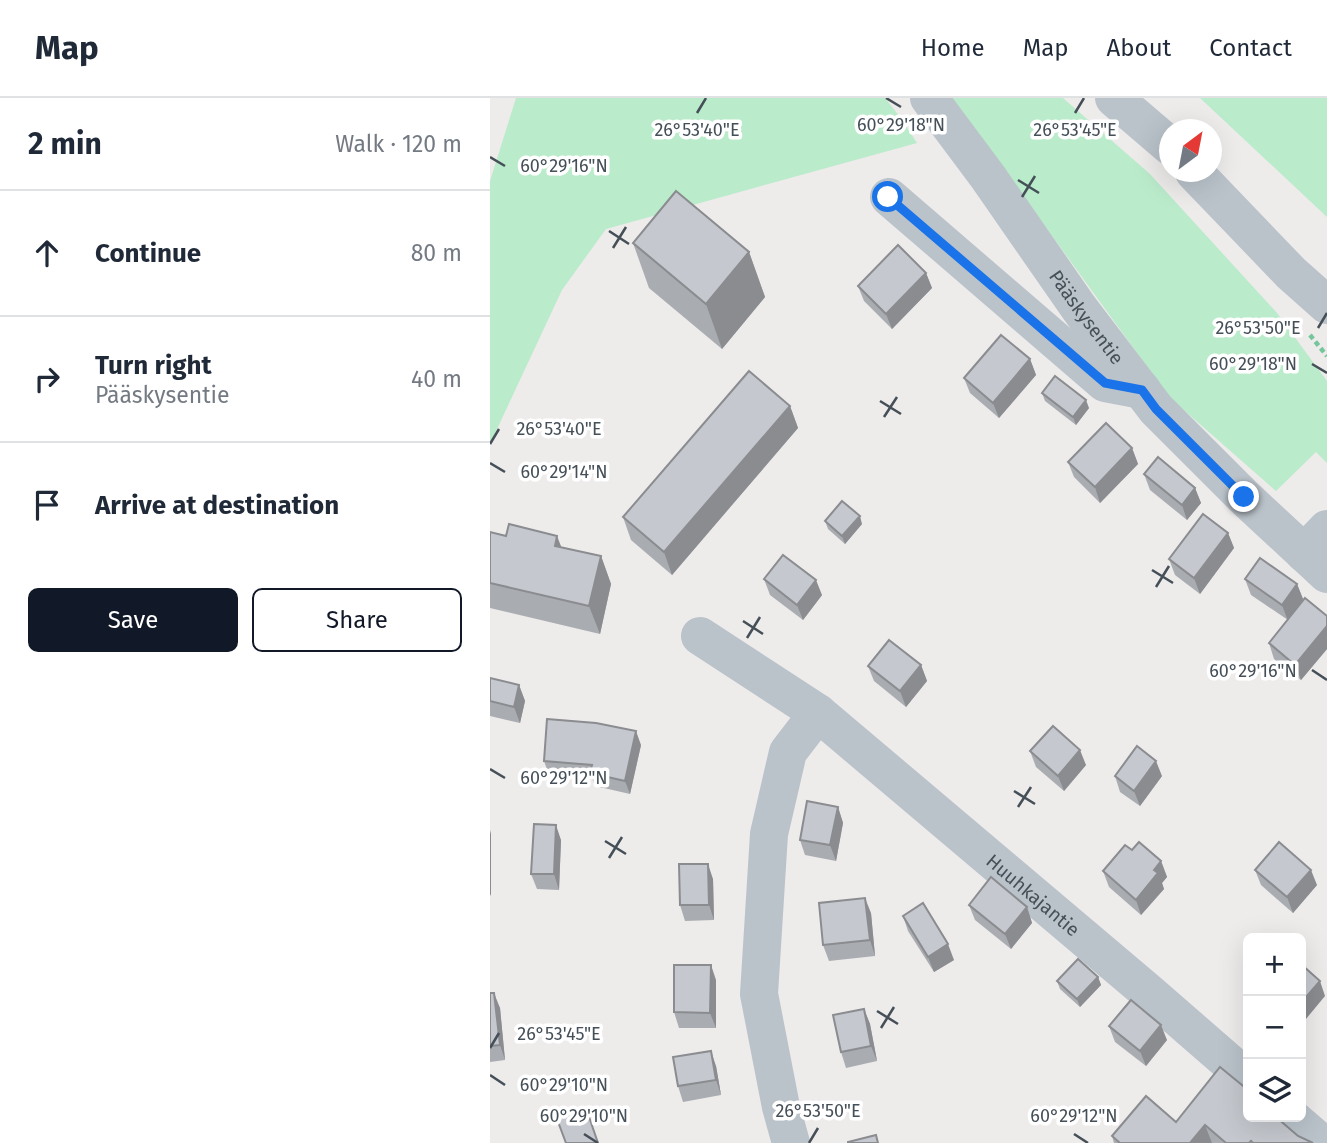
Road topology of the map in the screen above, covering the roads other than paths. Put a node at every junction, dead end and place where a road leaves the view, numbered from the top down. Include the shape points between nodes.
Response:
1 (929, 98) edge
2 (1114, 98) edge
3 (1159, 137) edge
4 (1204, 182) edge
5 (888, 197) dead end
6 (1291, 273) junction
7 (1327, 305) edge
8 (1327, 325) edge
9 (1142, 390) junction
10 (1319, 552) edge
11 (700, 636) dead end
12 (818, 713) junction
13 (1243, 1075) edge
14 (1297, 1122) edge
15 (791, 1143) edge
16 (1321, 1143) edge

1 - 9 street, Pääskysentie
2 - 3 street
4 - 6 street
5 - 9 street via 1105,383
6 - 7 street
6 - 8 street
9 - 10 street, Pääskysentie via 1244,497
11 - 12 street, Huuhkajantie
12 - 13 street, Huuhkajantie
12 - 15 street via 788,752 767,860 759,994
14 - 16 street

